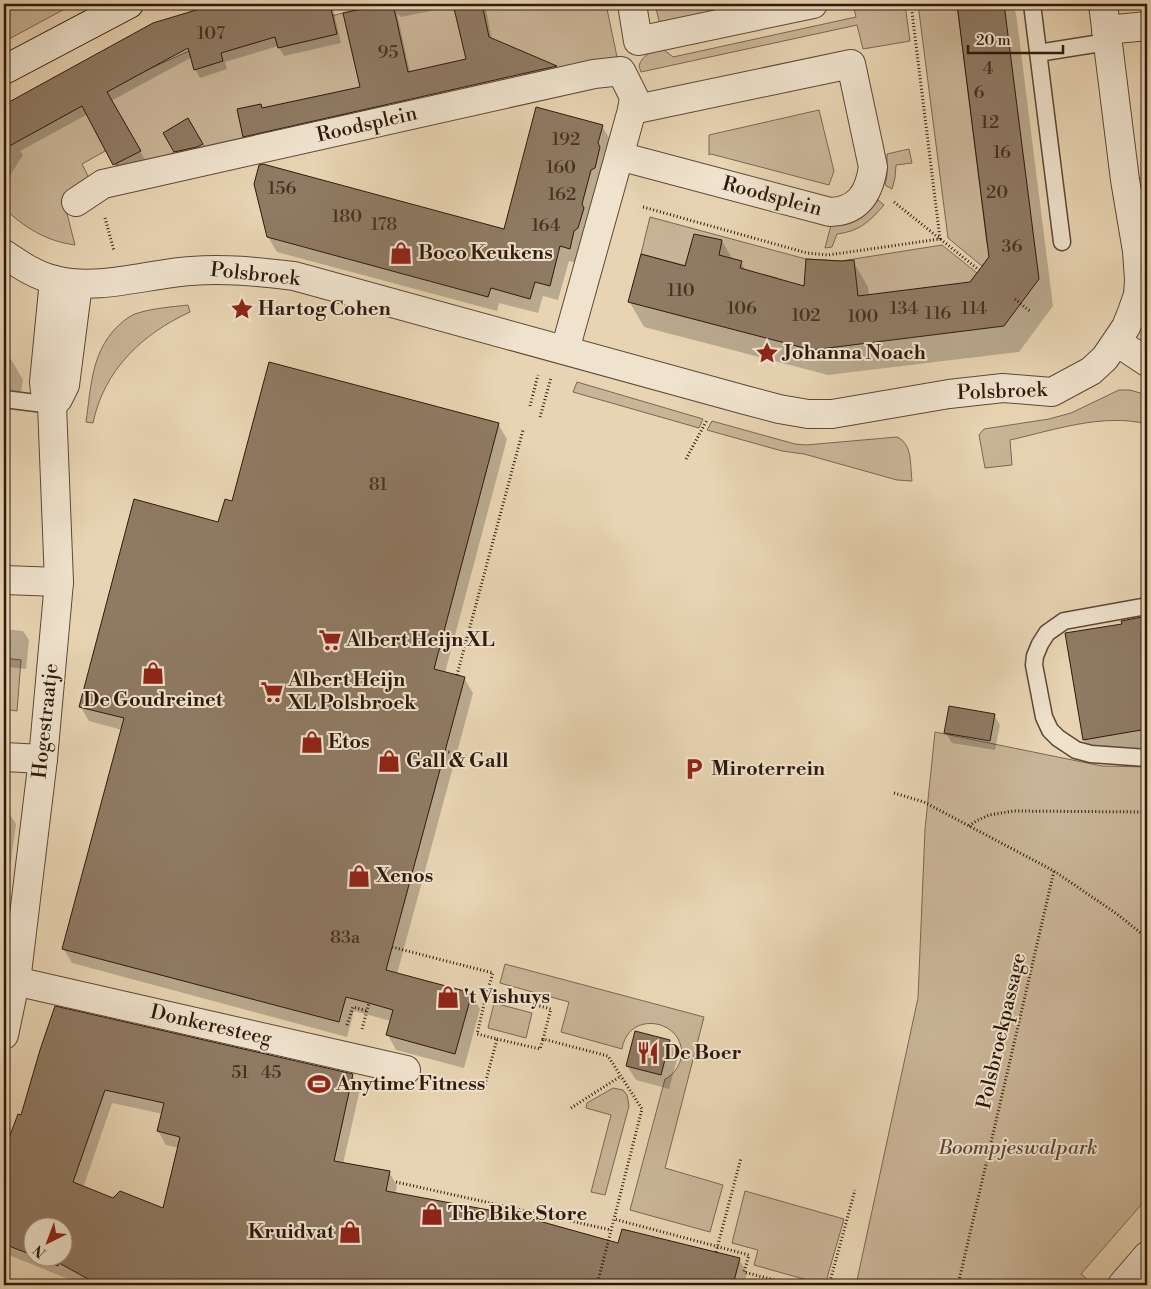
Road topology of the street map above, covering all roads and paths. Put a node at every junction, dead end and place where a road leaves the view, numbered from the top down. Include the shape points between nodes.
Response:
1 (129, 4) edge
2 (632, 4) edge
3 (813, 4) edge
4 (1032, 4) edge
5 (1103, 4) edge
6 (1147, 26) edge
7 (1106, 36) junction
8 (1038, 53) junction
9 (4, 70) edge
10 (632, 110) junction
11 (619, 156) junction
12 (870, 183) junction
13 (76, 202) dead end
14 (1062, 242) dead end
15 (4, 254) edge
16 (979, 270) dead end
17 (66, 282) junction
18 (1014, 299) dead end
19 (1031, 312) dead end
20 (1117, 342) junction
21 (564, 350) junction
22 (1147, 362) edge
23 (540, 369) dead end
24 (4, 399) edge
25 (52, 405) junction
26 (530, 406) dead end
27 (709, 416) dead end
28 (540, 417) dead end
29 (523, 430) dead end
30 (686, 459) dead end
31 (4, 580) edge
32 (59, 582) junction
33 (1147, 606) edge
34 (457, 675) dead end
35 (445, 751) dead end
36 (4, 757) edge
37 (472, 758) dead end
38 (1147, 758) edge
39 (43, 759) junction
40 (894, 793) dead end
41 (1147, 812) edge
42 (969, 826) junction
43 (1054, 871) junction
44 (1147, 938) edge
45 (392, 947) dead end
46 (15, 981) junction
47 (487, 992) junction
48 (369, 1003) dead end
49 (363, 1024) dead end
50 (4, 1035) edge
51 (497, 1039) junction
52 (542, 1039) junction
53 (406, 1070) dead end
54 (620, 1076) junction
55 (484, 1088) dead end
56 (571, 1108) dead end
57 (741, 1158) dead end
58 (396, 1182) dead end
59 (855, 1190) dead end
60 (614, 1219) junction
61 (611, 1230) junction
62 (718, 1246) junction
63 (716, 1252) dead end
64 (1147, 1256) edge
65 (597, 1285) edge
66 (793, 1285) edge
67 (829, 1285) edge
68 (958, 1285) edge
69 (1122, 1285) edge

1 - 9 street
2 - 3 street via 638,41
4 - 8 lane
5 - 7 street, Polsbroek
6 - 7 street
7 - 8 lane
7 - 20 street, Polsbroek via 1139,280 1132,312
8 - 14 lane
10 - 11 street, Roodsplein
10 - 12 street via 851,64 873,167
10 - 13 street, Roodsplein via 634,97 620,71 594,74 103,184
11 - 12 street, Roodsplein via 830,212 842,212 853,207
11 - 21 street, Roodsplein
12 - 16 path
15 - 17 street, Polsbroek via 37,274
17 - 21 street, Polsbroek via 115,282 223,268 294,276
17 - 25 street via 65,385
18 - 19 path
20 - 21 street, Polsbroek via 1091,371 1052,392 1003,388 832,414 779,409
20 - 22 street
21 - 28 path via 552,373
23 - 26 path
24 - 25 lane
25 - 32 street, Hogestraatje
27 - 30 path
29 - 34 path
31 - 32 street
32 - 39 street, Hogestraatje
33 - 38 lane via 1064,621 1040,644 1034,665 1044,717 1058,738 1076,750 1091,754
35 - 37 path
36 - 39 street
39 - 46 street, Hogestraatje
40 - 42 path via 924,802
41 - 42 path via 1014,811 989,815
42 - 43 path
43 - 44 path
43 - 68 path, Polsbroekpassage
45 - 47 path via 493,973
46 - 50 street, Hogestraatje
46 - 53 street, Donkeresteeg
47 - 51 path via 477,1034
47 - 52 path via 551,1009
48 - 49 path
51 - 52 path via 540,1049
51 - 55 path
52 - 54 path via 608,1056
54 - 56 path
54 - 60 path via 642,1109
57 - 62 path
58 - 61 path
59 - 67 path
60 - 61 path
60 - 62 path
61 - 65 path
62 - 63 path
62 - 66 path via 749,1255 744,1272
64 - 69 street

